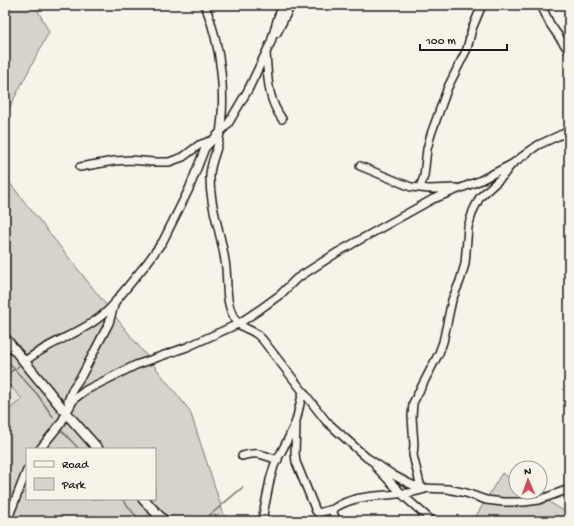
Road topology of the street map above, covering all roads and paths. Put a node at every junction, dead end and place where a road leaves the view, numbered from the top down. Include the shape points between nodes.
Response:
1 (205, 5) edge
2 (283, 5) edge
3 (291, 5) edge
4 (482, 5) edge
5 (541, 5) edge
6 (272, 42) junction
7 (569, 51) edge
8 (266, 53) junction
9 (282, 119) dead end
10 (569, 130) edge
11 (220, 133) junction
12 (212, 140) junction
13 (512, 164) junction
14 (360, 166) dead end
15 (80, 168) dead end
16 (420, 188) junction
17 (462, 188) junction
18 (115, 302) junction
19 (238, 324) junction
20 (5, 338) edge
21 (24, 362) junction
22 (5, 376) edge
23 (303, 391) junction
24 (68, 410) junction
25 (296, 421) junction
26 (41, 448) edge
27 (97, 448) edge
28 (242, 456) dead end
29 (366, 457) junction
30 (278, 460) junction
31 (26, 473) edge
32 (421, 488) junction
33 (429, 488) junction
34 (569, 489) edge
35 (401, 493) junction
36 (144, 500) edge
37 (333, 509) junction
38 (7, 521) edge
39 (164, 521) edge
40 (266, 521) edge
41 (337, 521) edge
42 (432, 521) edge

1 - 11 street via 211,19 220,61
2 - 6 street
3 - 6 street
4 - 16 street via 467,50 448,87 431,134
5 - 7 street via 550,24
6 - 8 street
8 - 9 street via 269,89 274,109
8 - 11 street via 235,114
10 - 13 street via 538,145
11 - 12 street
11 - 19 street via 210,173 211,190 225,261 228,304
12 - 15 street via 169,162 126,160
12 - 18 street via 205,148 189,189 163,241
13 - 17 street
13 - 32 street via 480,197 473,211 468,227 465,264 452,300 443,342 413,403 413,455
14 - 16 street via 410,187
16 - 17 street
17 - 19 street via 433,199 338,252 296,278 281,294
18 - 21 street via 110,309 82,329 34,354
18 - 24 street via 106,330 73,388
19 - 23 street via 262,339
19 - 24 street via 187,348 136,365 108,378 86,390 74,400
20 - 21 main road
21 - 22 path
21 - 24 main road
23 - 25 street
23 - 29 street via 326,420
24 - 26 street
24 - 27 main road
25 - 30 street
25 - 37 street via 296,462 316,511
28 - 30 street via 252,452
29 - 32 street via 393,475
29 - 35 street
30 - 40 street via 270,480 265,504 263,515
31 - 38 street
32 - 33 street
33 - 34 street via 448,489 503,502 539,500
33 - 35 street
35 - 37 street via 353,500
35 - 42 street
36 - 39 main road
37 - 41 street

